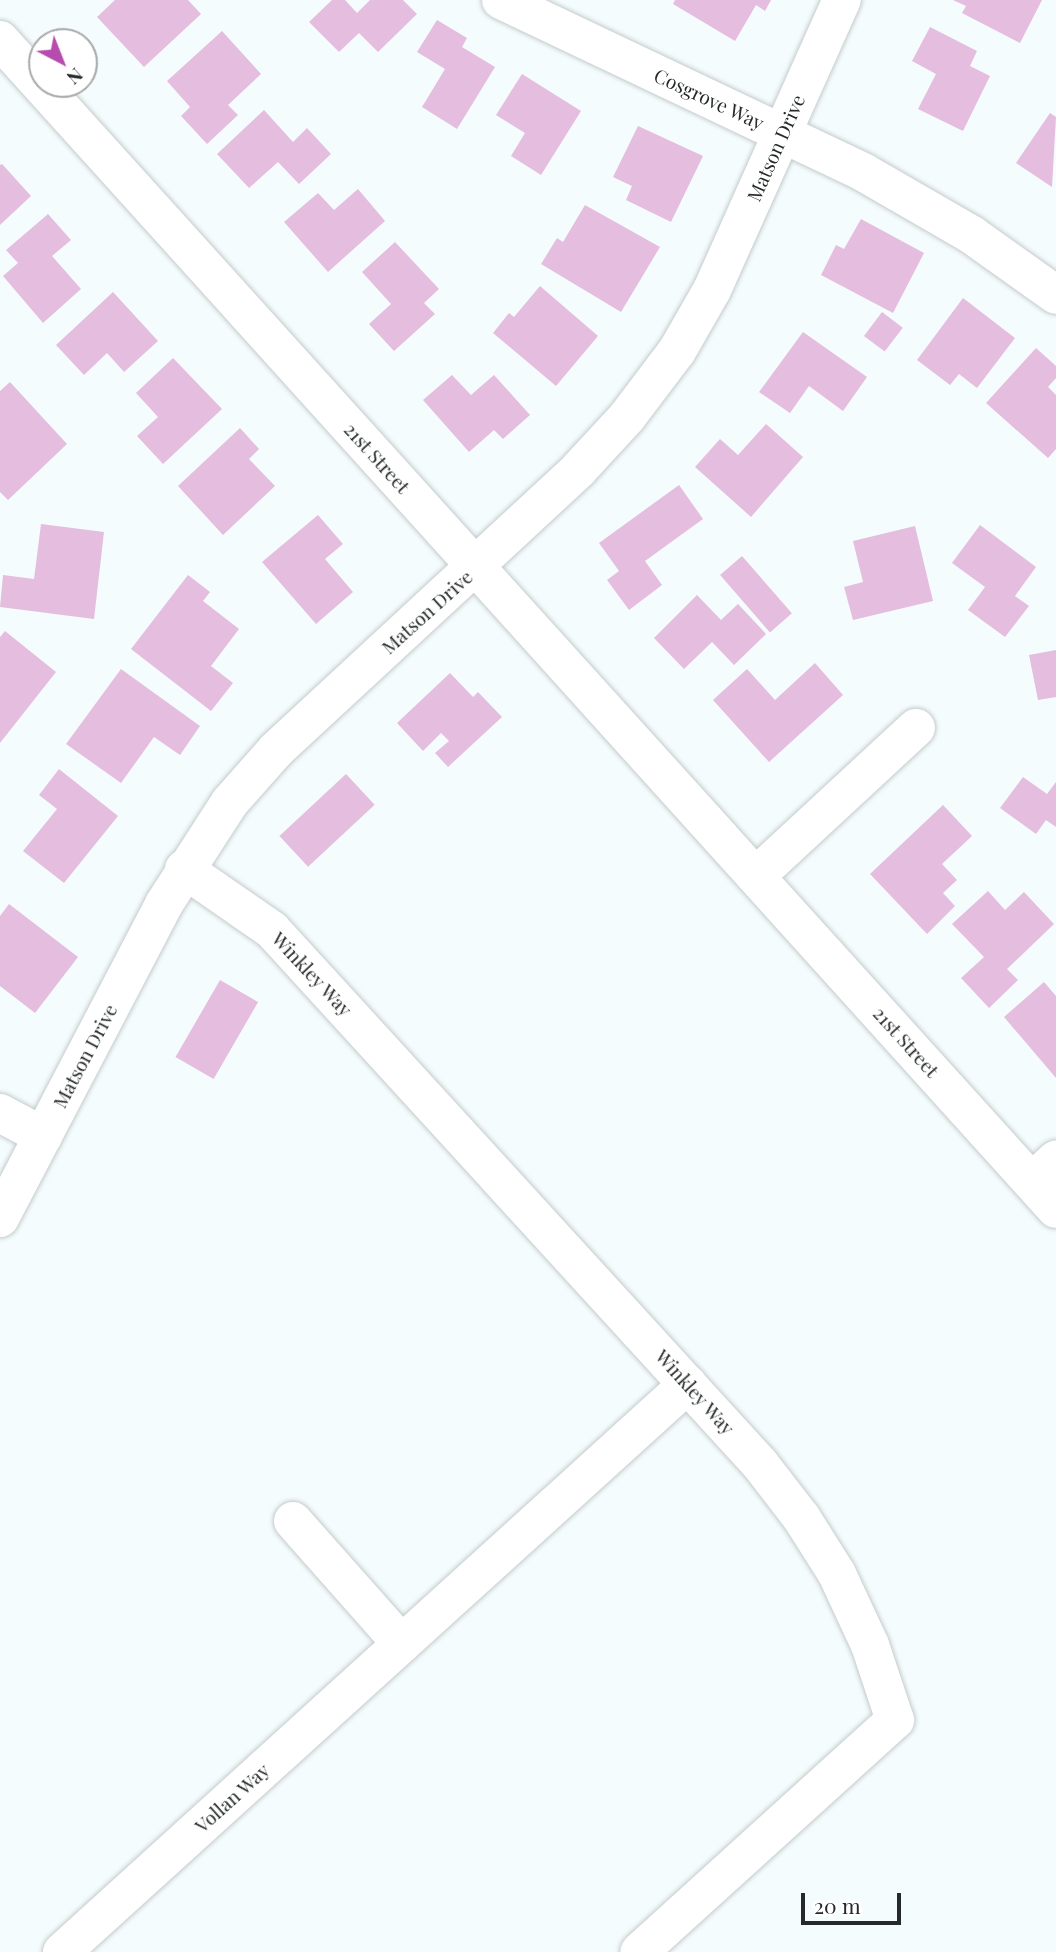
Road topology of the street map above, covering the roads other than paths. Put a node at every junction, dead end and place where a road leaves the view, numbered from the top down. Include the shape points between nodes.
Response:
1 (501, 0) edge
2 (842, 0) edge
3 (0, 40) edge
4 (783, 133) junction
5 (1056, 295) edge
6 (476, 568) junction
7 (916, 728) dead end
8 (184, 869) junction
9 (756, 876) junction
10 (0, 1113) edge
11 (43, 1136) junction
12 (1048, 1183) edge
13 (0, 1218) edge
14 (688, 1384) junction
15 (293, 1521) dead end
16 (402, 1644) junction
17 (62, 1952) edge
18 (639, 1952) edge

1 - 4 street, Cosgrove Way
2 - 4 street, Matson Drive
3 - 6 street, 21st Street
4 - 5 street, Cosgrove Way via 863,172 972,235
4 - 6 street, Matson Drive via 712,290 677,351 603,443
6 - 8 street, Matson Drive via 276,750 230,802
6 - 9 street, 21st Street
7 - 9 street
8 - 11 street, Matson Drive
8 - 14 street, Winkley Way via 272,930
9 - 12 street, 21st Street
10 - 11 street
11 - 13 street, Matson Drive
14 - 16 street, Vollan Way
14 - 18 street, Winkley Way via 760,1464 822,1551 870,1645 895,1720
15 - 16 street
16 - 17 street, Vollan Way

